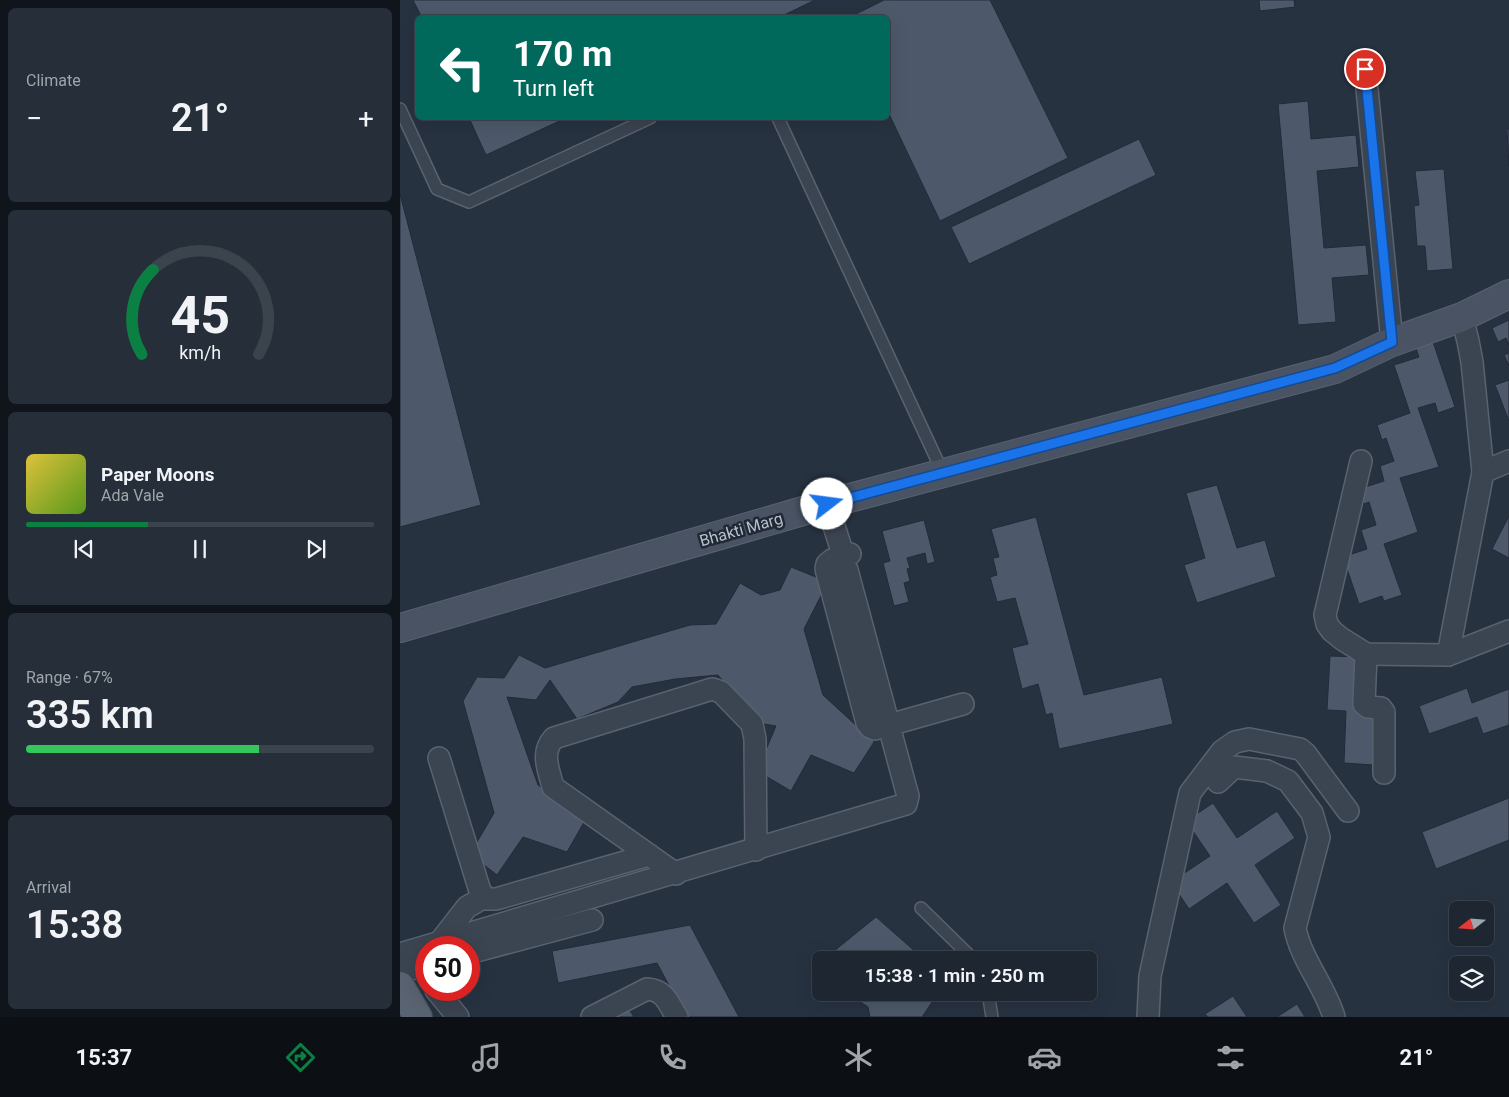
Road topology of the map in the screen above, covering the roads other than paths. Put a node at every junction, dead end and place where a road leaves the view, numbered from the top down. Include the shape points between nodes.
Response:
1 (1365, 69) dead end
2 (400, 108) edge
3 (646, 120) edge
4 (779, 120) edge
5 (1509, 294) edge
6 (1462, 317) junction
7 (1392, 342) junction
8 (1361, 461) dead end
9 (1509, 462) edge
10 (1483, 472) junction
11 (943, 473) junction
12 (820, 506) junction
13 (400, 628) edge
14 (1509, 630) edge
15 (1366, 654) junction
16 (1448, 655) junction
17 (963, 704) dead end
18 (888, 724) junction
19 (438, 758) dead end
20 (1384, 773) dead end
21 (1218, 782) dead end
22 (1348, 811) dead end
23 (756, 850) junction
24 (649, 855) junction
25 (676, 874) junction
26 (476, 902) dead end
27 (921, 908) dead end
28 (592, 920) dead end
29 (444, 936) edge
30 (463, 936) edge
31 (415, 950) edge
32 (480, 950) edge
33 (965, 951) edge
34 (400, 954) edge
35 (415, 970) edge
36 (400, 972) edge
37 (400, 986) edge
38 (445, 1001) edge
39 (989, 1001) edge
40 (418, 1017) edge
41 (458, 1017) edge
42 (592, 1017) edge
43 (677, 1017) edge
44 (992, 1017) edge
45 (1148, 1017) edge
46 (1334, 1017) edge

1 - 7 street
2 - 3 lane via 437,188 469,202
4 - 11 lane
5 - 6 main road, Bhakti Marg
6 - 7 main road, Bhakti Marg
6 - 10 street via 1472,362
7 - 11 main road, Bhakti Marg via 1335,368
8 - 15 street via 1325,615 1332,631
9 - 10 street
10 - 16 street
11 - 12 main road, Bhakti Marg
12 - 13 main road, Bhakti Marg
12 - 18 street via 842,558
14 - 16 street
15 - 16 street
15 - 20 street via 1364,704 1381,708 1384,712
17 - 18 street
18 - 23 street via 908,796 906,804
19 - 24 street via 480,891 486,899 496,899
21 - 46 street via 1234,767 1267,771 1288,781 1312,813 1319,836 1295,928 1298,942 1325,992
22 - 45 street via 1300,749 1249,739 1235,742 1222,751 1190,793 1150,976
23 - 24 street via 755,739 752,724 721,692 712,690 554,738 548,745 545,754 552,787
23 - 25 street
24 - 25 street
25 - 30 street
26 - 29 street via 467,907
27 - 33 lane
28 - 32 street
31 - 34 street
35 - 36 street
37 - 40 main road
38 - 41 street
39 - 44 lane
42 - 43 street via 647,989 656,990 663,996

